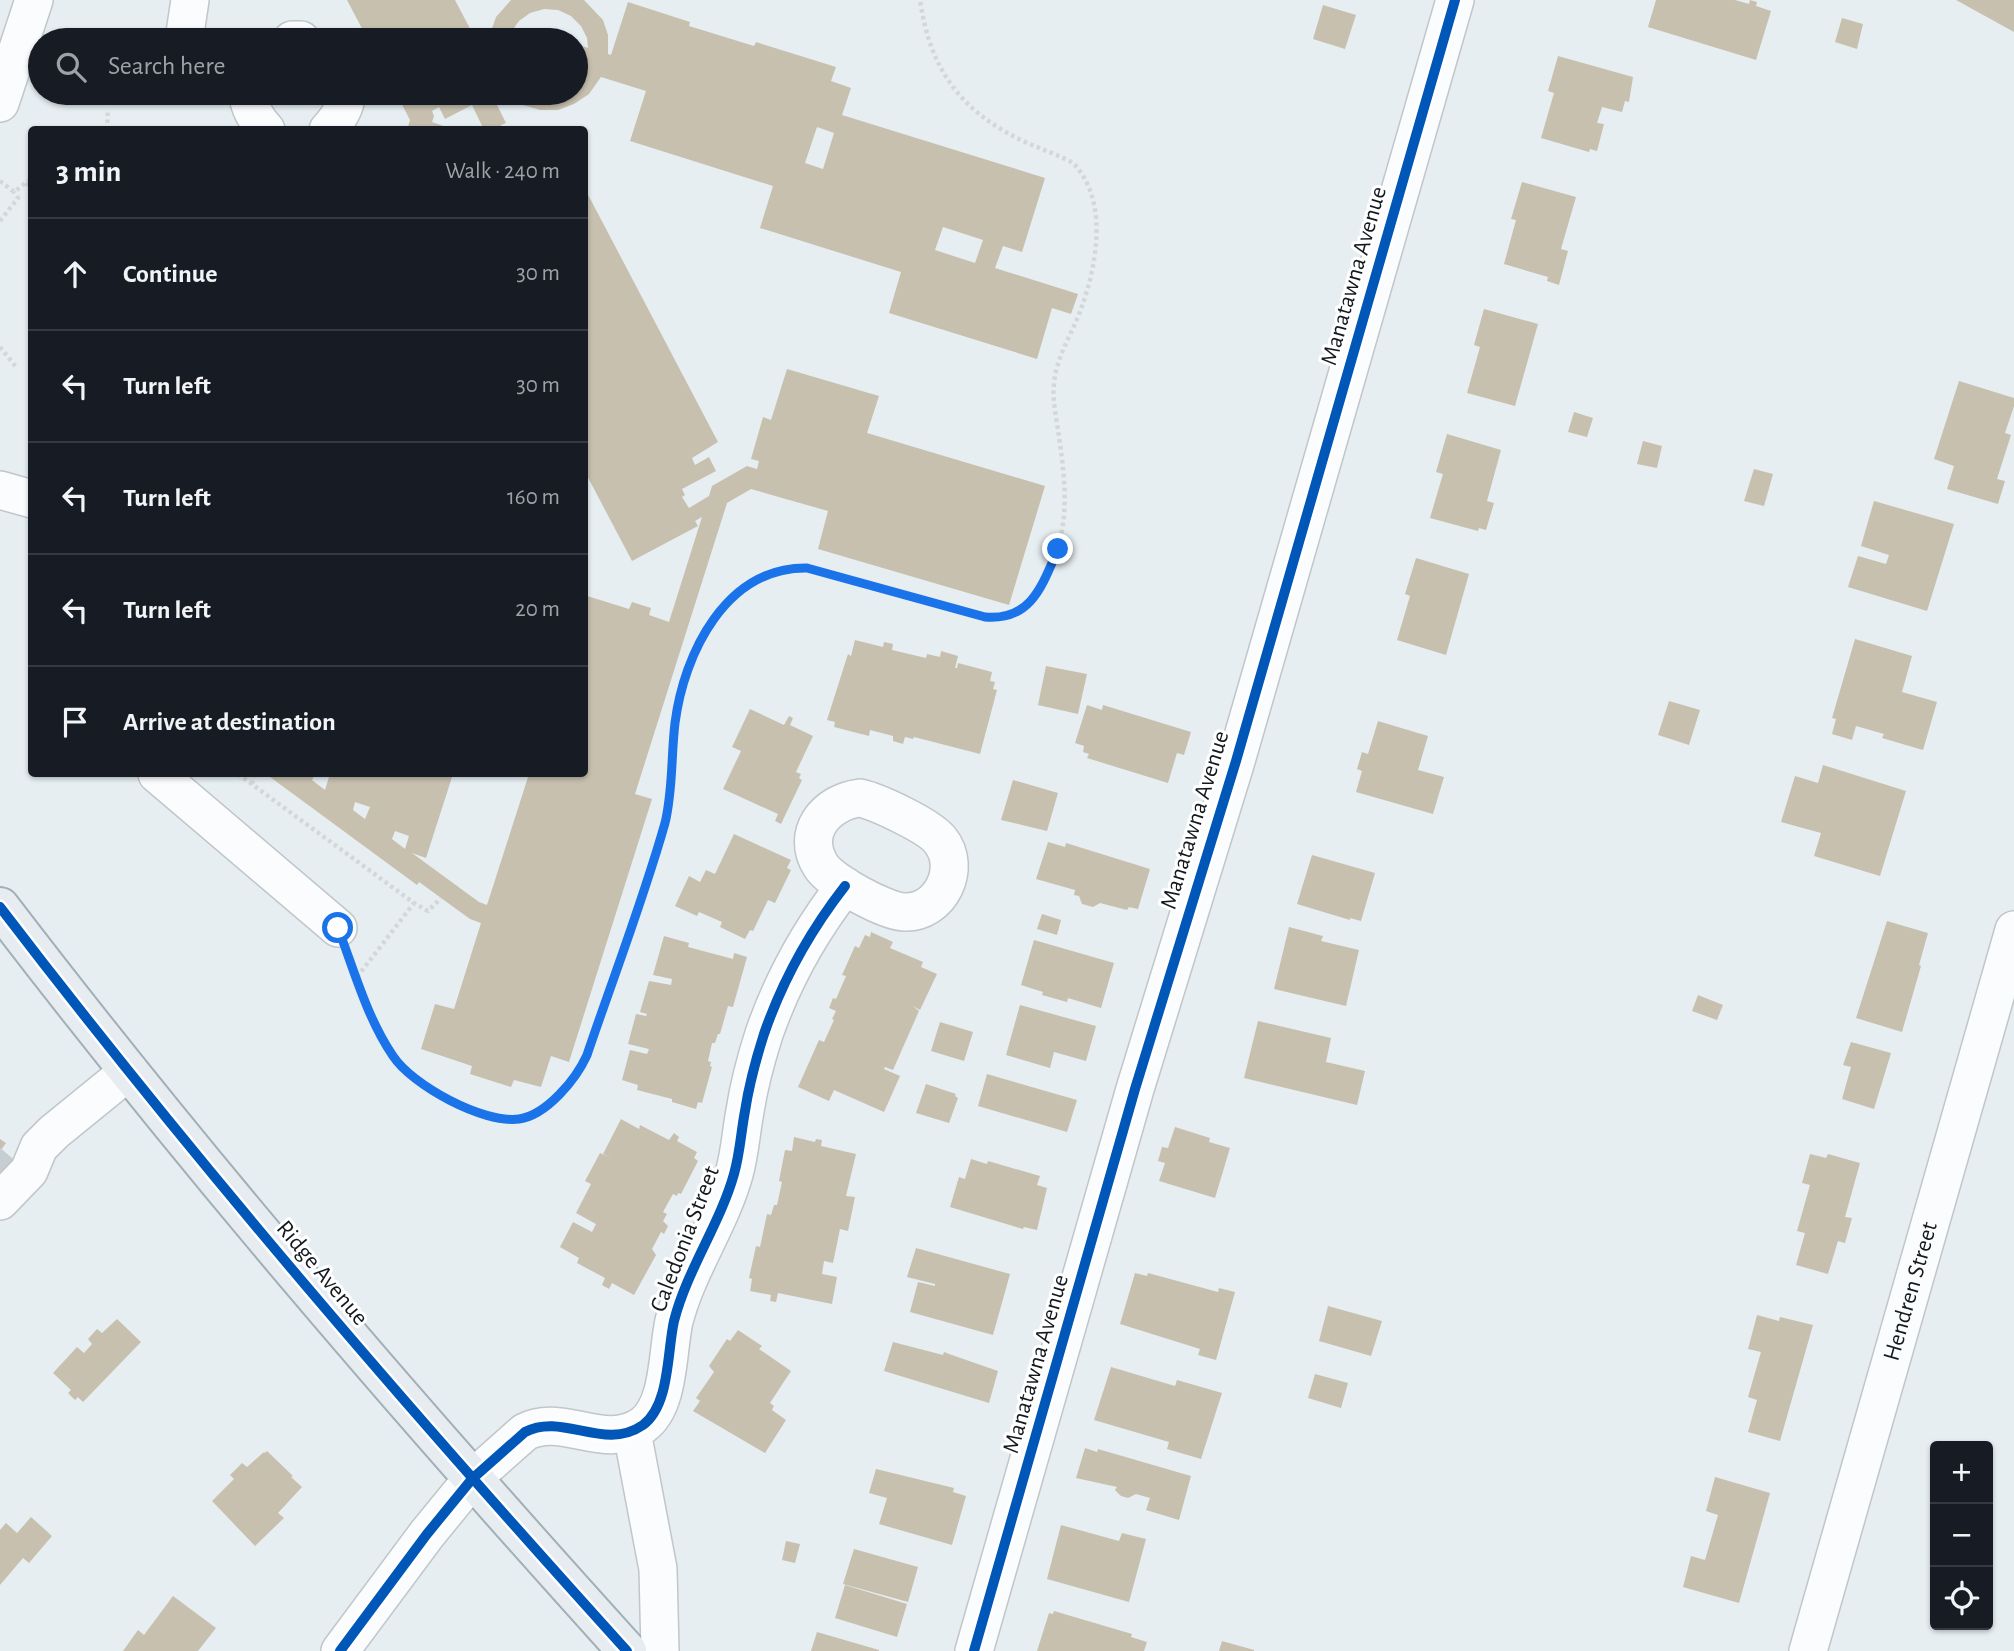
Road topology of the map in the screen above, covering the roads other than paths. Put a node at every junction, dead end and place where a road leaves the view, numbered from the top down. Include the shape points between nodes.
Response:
1 (34, 0) edge
2 (190, 0) edge
3 (1455, 0) edge
4 (28, 28) edge
5 (28, 28) edge
6 (186, 28) edge
7 (17, 80) edge
8 (250, 105) edge
9 (346, 105) edge
10 (262, 126) edge
11 (332, 126) edge
12 (0, 490) edge
13 (28, 498) edge
14 (161, 777) edge
15 (845, 886) dead end
16 (4, 922) edge
17 (338, 928) road end
18 (2014, 930) edge
19 (129, 1071) junction
20 (0, 1201) edge
21 (632, 1432) junction
22 (472, 1479) junction
23 (340, 1651) edge
24 (627, 1651) edge
25 (660, 1651) edge
26 (974, 1651) edge
27 (1808, 1651) edge

1 - 5 street
2 - 6 street
3 - 26 street, Manatawna Avenue
4 - 7 street
8 - 10 street
9 - 11 street
12 - 13 street
14 - 17 street
15 - 21 street, Caledonia Street via 817,922 780,993 753,1070 734,1176 674,1320 661,1399 646,1423
16 - 19 main road, Ridge Avenue
18 - 27 street, Hendren Street
19 - 20 street via 25,1152 29,1171
19 - 22 main road, Ridge Avenue
21 - 22 street via 620,1436 533,1428
21 - 25 street via 658,1569
22 - 23 street
22 - 24 main road, Ridge Avenue

